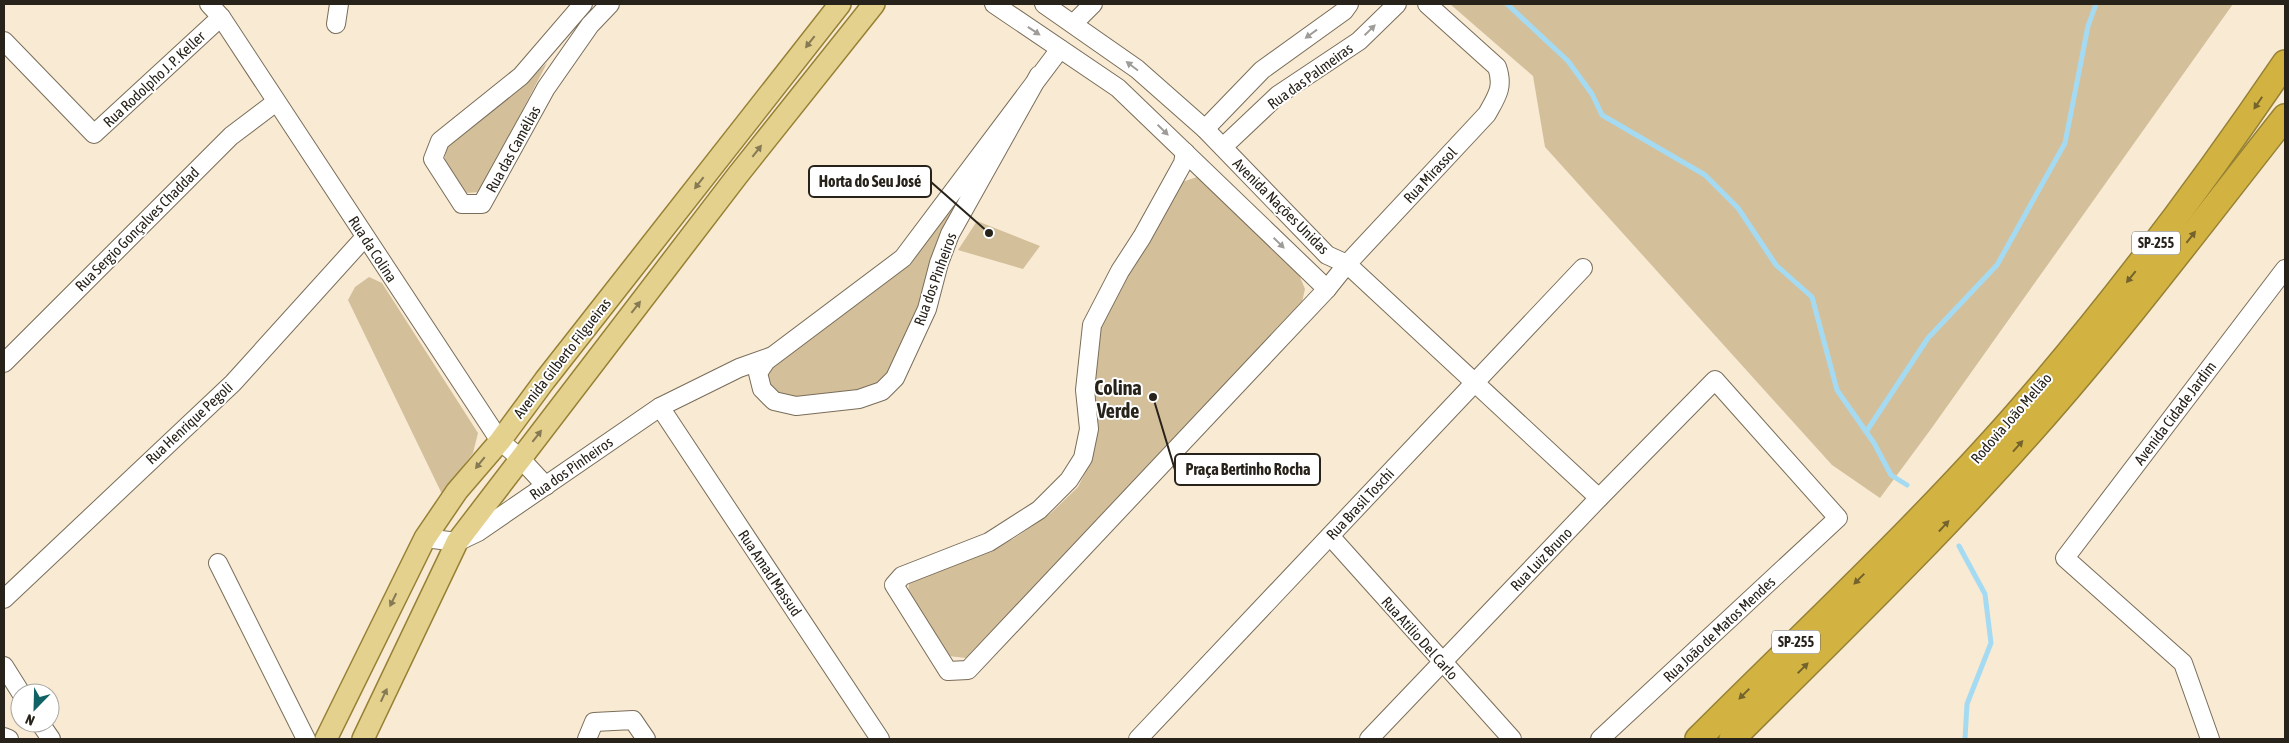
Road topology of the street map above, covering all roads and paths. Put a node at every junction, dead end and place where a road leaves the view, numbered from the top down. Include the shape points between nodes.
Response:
1 (209, 4) edge
2 (339, 4) edge
3 (583, 4) edge
4 (610, 4) edge
5 (840, 4) edge
6 (874, 4) edge
7 (994, 4) edge
8 (1093, 4) edge
9 (1349, 4) edge
10 (1396, 4) edge
11 (1427, 4) edge
12 (1050, 5) edge
13 (221, 17) junction
14 (336, 24) dead end
15 (1073, 24) junction
16 (4, 41) edge
17 (1060, 48) junction
18 (2285, 63) edge
19 (1039, 76) junction
20 (276, 102) junction
21 (2285, 117) edge
22 (1205, 128) junction
23 (1223, 147) junction
24 (1185, 152) junction
25 (717, 159) junction
26 (737, 176) junction
27 (365, 237) junction
28 (1347, 264) junction
29 (1583, 268) dead end
30 (2285, 269) edge
31 (1327, 289) junction
32 (771, 357) junction
33 (4, 363) edge
34 (1475, 383) junction
35 (660, 407) junction
36 (500, 441) junction
37 (520, 458) junction
38 (546, 486) junction
39 (1599, 498) junction
40 (1838, 518) joint
41 (1330, 536) junction
42 (425, 538) junction
43 (456, 542) junction
44 (218, 563) dead end
45 (4, 599) edge
46 (1442, 663) junction
47 (4, 666) edge
48 (15, 683) edge
49 (4, 737) edge
50 (9, 739) edge
51 (306, 739) edge
52 (326, 739) edge
53 (363, 739) edge
54 (587, 739) edge
55 (646, 739) edge
56 (880, 739) edge
57 (1138, 739) edge
58 (1369, 739) edge
59 (1512, 739) edge
60 (1600, 739) edge
61 (1698, 739) edge
62 (1732, 739) edge
63 (2210, 739) edge

1 - 13 street, Rua da Colina
2 - 14 street
3 - 4 street, Rua das Camélias via 521,76 440,141 433,159 462,204 482,204 546,88 590,25
5 -> 25 main road, Avenida Gilberto Filgueiras
26 -> 6 main road, Avenida Gilberto Filgueiras
7 -> 17 street, Avenida Nações Unidas
8 - 15 street
9 -> 22 street, Rua das Palmeiras via 1344,11 1262,70
23 -> 10 street, Rua das Palmeiras via 1278,95 1359,41
11 - 28 street, Rua Mirassol via 1497,67 1502,80 1498,94 1487,114
12 - 15 street, Avenida Nações Unidas
13 - 16 street, Rua Rodolpho J. P. Keller via 94,134
13 - 20 street, Rua da Colina
22 -> 15 street, Avenida Nações Unidas via 1136,69
17 - 19 street, Rua dos Pinheiros
17 -> 24 street, Avenida Nações Unidas via 1118,88
18 -> 61 highway, Rodovia João Mellão / SP-255 via 2220,159 2132,275 2017,414 1894,545
19 - 32 street, Rua dos Pinheiros via 903,258
19 - 32 street, Rua dos Pinheiros via 950,234 927,308 895,378 882,391 859,399 796,406 774,400 762,389 758,373
20 - 27 street, Rua da Colina
20 - 33 street, Rua Sergio Gonçalves Chaddad via 231,136
62 -> 21 highway, Rodovia João Mellão / SP-255 via 1910,561 2034,429 2150,289
22 - 23 street, Avenida Nações Unidas
23 - 28 street, Avenida Nações Unidas via 1327,255
24 -> 31 street, Avenida Nações Unidas
24 - 31 street, Rua Mirassol via 1183,163 1092,325 1085,390 1089,429 1083,458 1069,480 1039,510 989,542 902,576 894,585 948,671 968,670
25 - 26 main road
25 -> 36 main road, Avenida Gilberto Filgueiras
37 -> 26 main road, Avenida Gilberto Filgueiras
27 - 36 street, Rua da Colina
27 - 45 street, Rua Henrique Pegoli via 232,383
28 - 31 street, Rua Mirassol
28 - 34 street, Avenida Nações Unidas
29 - 34 street, Rua Brasil Toschi
30 - 63 street, Avenida Cidade Jardim via 2065,558 2183,662
32 - 35 street, Rua dos Pinheiros via 739,368
34 - 39 street, Avenida Nações Unidas
34 - 41 street, Rua Brasil Toschi
35 - 38 street, Rua dos Pinheiros
35 - 56 street, Rua Amad Massud
36 - 37 street, Rua da Colina
36 -> 42 main road, Avenida Gilberto Filgueiras via 457,492
37 - 38 street, Rua da Colina
37 - 43 main road, Avenida Gilberto Filgueiras
38 - 43 street, Rua dos Pinheiros via 478,532
39 - 40 street, Rua Luiz Bruno via 1715,380
39 - 46 street, Rua Luiz Bruno
40 - 60 street, Rua João de Matos Mendes
41 - 46 street, Rua Atilio Del Carlo
41 - 57 street, Rua Brasil Toschi
42 - 43 street
42 -> 52 main road, Avenida Gilberto Filgueiras
53 -> 43 main road, Avenida Gilberto Filgueiras
44 - 51 street
46 - 58 street, Rua Luiz Bruno
46 - 59 street, Rua Atilio Del Carlo
47 - 48 street
49 - 50 street
54 - 55 street via 594,722 633,720

